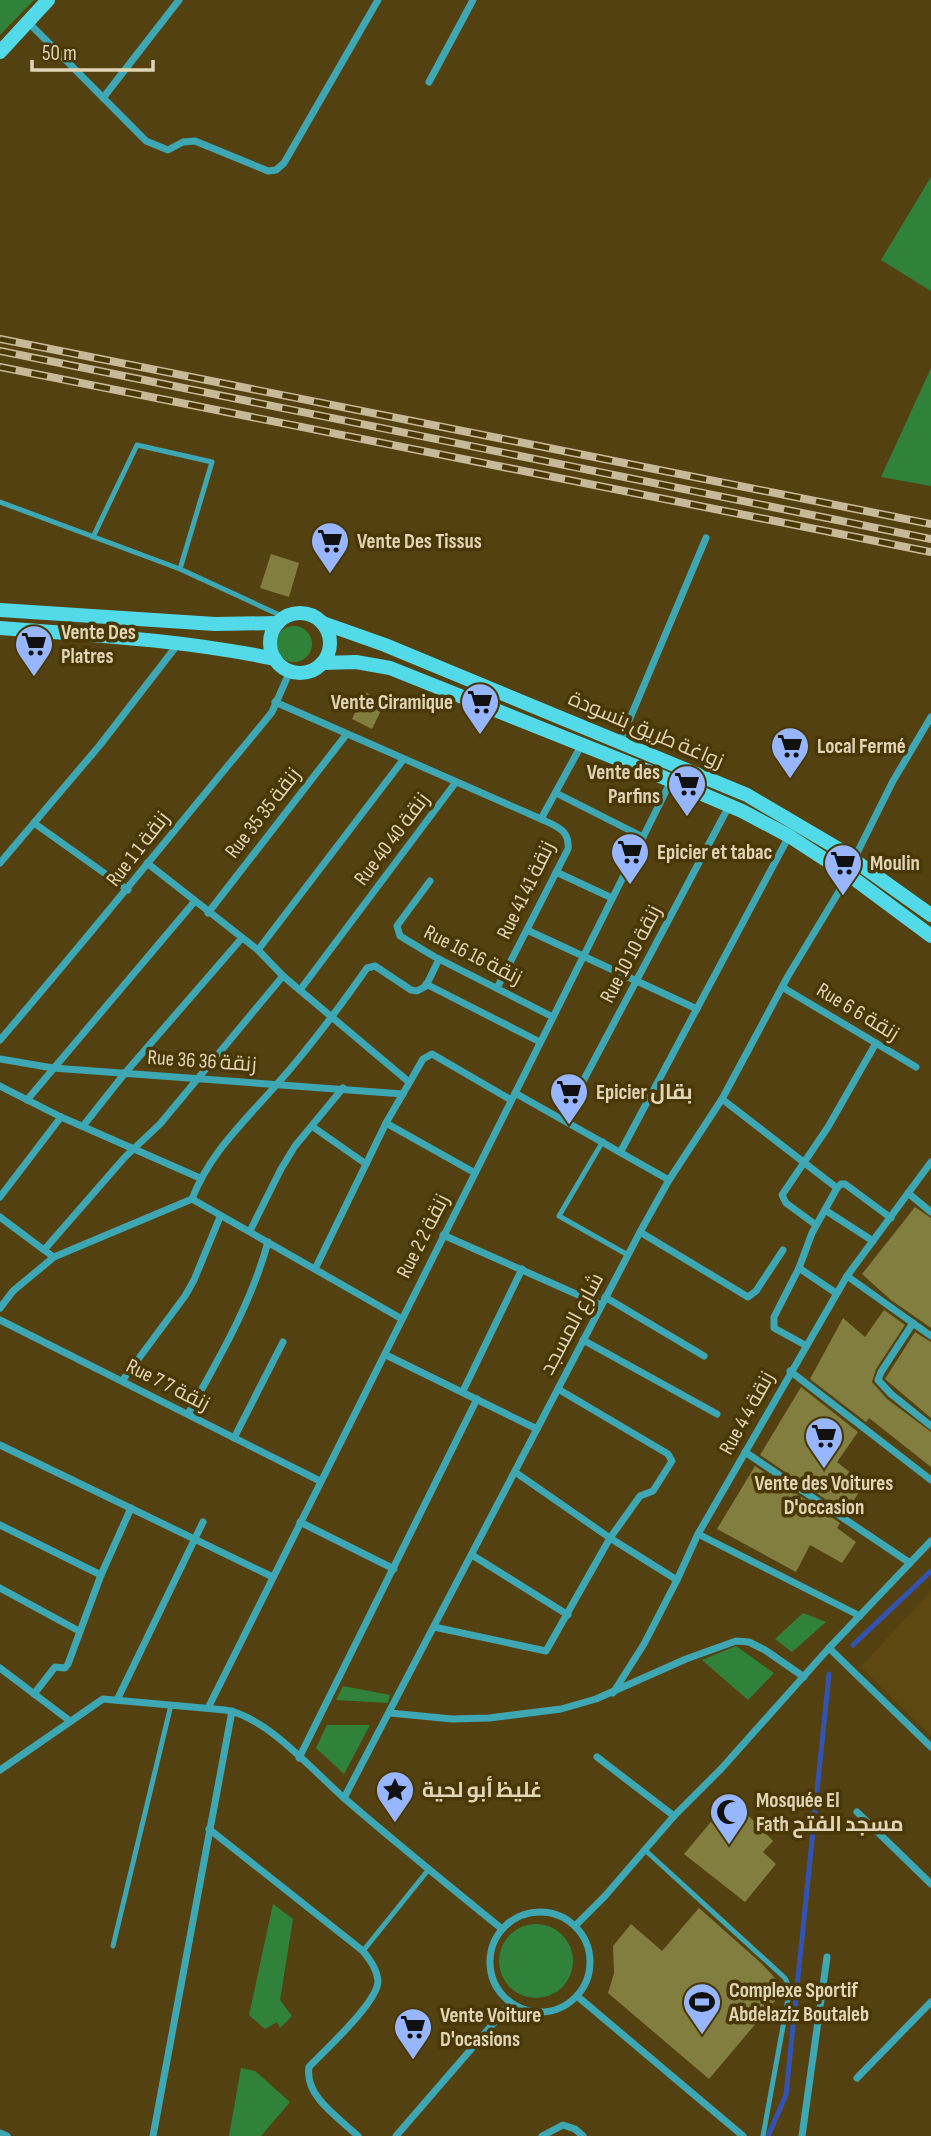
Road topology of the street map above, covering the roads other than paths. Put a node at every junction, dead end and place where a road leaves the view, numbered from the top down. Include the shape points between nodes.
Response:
1 (48, 0) edge
2 (179, 0) edge
3 (378, 0) edge
4 (473, 0) edge
5 (27, 20) junction
6 (0, 52) edge
7 (429, 82) dead end
8 (103, 98) junction
9 (0, 502) edge
10 (93, 537) junction
11 (706, 538) dead end
12 (180, 569) junction
13 (0, 610) edge
14 (281, 620) junction
15 (323, 624) junction
16 (0, 628) edge
17 (178, 643) junction
18 (275, 659) junction
19 (322, 663) junction
20 (290, 671) junction
21 (275, 702) junction
22 (931, 717) edge
23 (346, 735) junction
24 (620, 742) junction
25 (582, 744) junction
26 (403, 760) junction
27 (678, 766) junction
28 (671, 781) junction
29 (456, 782) junction
30 (556, 793) junction
31 (729, 806) junction
32 (541, 819) junction
33 (34, 823) junction
34 (789, 836) junction
35 (643, 837) junction
36 (854, 859) junction
37 (0, 863) edge
38 (147, 863) junction
39 (556, 872) junction
40 (849, 875) junction
41 (430, 881) dead end
42 (128, 890) junction
43 (612, 898) junction
44 (195, 901) junction
45 (208, 913) junction
46 (931, 915) edge
47 (527, 930) junction
48 (931, 936) edge
49 (242, 938) junction
50 (258, 950) junction
51 (584, 956) junction
52 (439, 959) junction
53 (283, 976) junction
54 (636, 981) junction
55 (426, 984) junction
56 (782, 987) junction
57 (497, 988) junction
58 (300, 990) junction
59 (697, 1009) junction
60 (553, 1017) junction
61 (332, 1018) junction
62 (0, 1040) edge
63 (540, 1042) junction
64 (876, 1043) junction
65 (0, 1059) edge
66 (53, 1068) junction
67 (916, 1068) dead end
68 (125, 1073) junction
69 (199, 1080) junction
70 (409, 1083) junction
71 (277, 1084) junction
72 (0, 1086) edge
73 (343, 1088) junction
74 (403, 1094) junction
75 (513, 1096) junction
76 (722, 1099) junction
77 (27, 1100) junction
78 (61, 1117) junction
79 (563, 1119) junction
80 (386, 1124) junction
81 (83, 1126) junction
82 (313, 1127) junction
83 (603, 1141) junction
84 (135, 1150) junction
85 (621, 1151) junction
86 (931, 1162) edge
87 (804, 1163) junction
88 (366, 1164) junction
89 (475, 1173) junction
90 (200, 1178) junction
91 (669, 1180) junction
92 (837, 1188) junction
93 (908, 1194) junction
94 (0, 1197) edge
95 (191, 1199) junction
96 (825, 1210) junction
97 (931, 1212) edge
98 (0, 1217) edge
99 (220, 1217) junction
100 (891, 1218) junction
101 (816, 1225) junction
102 (250, 1231) junction
103 (640, 1232) junction
104 (443, 1235) junction
105 (873, 1241) junction
106 (268, 1242) junction
107 (44, 1250) junction
108 (783, 1250) dead end
109 (628, 1255) junction
110 (54, 1257) junction
111 (799, 1268) junction
112 (315, 1269) junction
113 (522, 1269) junction
114 (846, 1276) junction
115 (836, 1293) junction
116 (606, 1297) junction
117 (601, 1305) junction
118 (0, 1308) edge
119 (402, 1319) junction
120 (0, 1320) edge
121 (913, 1323) junction
122 (931, 1336) edge
123 (583, 1339) junction
124 (283, 1342) dead end
125 (805, 1345) junction
126 (386, 1355) junction
127 (704, 1356) dead end
128 (790, 1371) junction
129 (122, 1381) junction
130 (558, 1389) junction
131 (463, 1391) junction
132 (477, 1399) junction
133 (188, 1414) junction
134 (718, 1414) dead end
135 (931, 1426) edge
136 (537, 1429) junction
137 (234, 1437) junction
138 (0, 1445) edge
139 (745, 1452) junction
140 (515, 1472) junction
141 (931, 1480) edge
142 (320, 1481) junction
143 (131, 1508) junction
144 (203, 1522) dead end
145 (300, 1522) junction
146 (0, 1525) edge
147 (698, 1534) junction
148 (195, 1538) junction
149 (610, 1538) junction
150 (931, 1541) edge
151 (472, 1555) junction
152 (910, 1563) junction
153 (394, 1569) junction
154 (101, 1574) junction
155 (273, 1577) junction
156 (677, 1580) junction
157 (0, 1588) edge
158 (568, 1615) junction
159 (860, 1616) junction
160 (434, 1627) junction
161 (79, 1631) junction
162 (829, 1648) junction
163 (0, 1668) edge
164 (804, 1677) junction
165 (613, 1693) junction
166 (34, 1694) junction
167 (113, 1700) junction
168 (171, 1705) junction
169 (208, 1708) junction
170 (233, 1711) junction
171 (390, 1713) junction
172 (70, 1721) junction
173 (931, 1747) edge
174 (597, 1757) dead end
175 (299, 1758) junction
176 (0, 1770) edge
177 (344, 1798) junction
178 (857, 1812) dead end
179 (674, 1816) junction
180 (209, 1829) junction
181 (645, 1850) junction
182 (429, 1869) junction
183 (931, 1884) edge
184 (575, 1926) junction
185 (502, 1929) junction
186 (113, 1946) dead end
187 (363, 1951) junction
188 (827, 1957) dead end
189 (577, 1996) junction
190 (931, 2002) edge
191 (511, 2003) junction
192 (858, 2078) dead end
193 (0, 2133) edge
194 (7, 2136) edge
195 (153, 2136) edge
196 (358, 2136) edge
197 (396, 2136) edge
198 (542, 2136) edge
199 (583, 2136) edge
200 (743, 2136) edge
201 (763, 2136) edge
202 (802, 2136) edge

1 - 5 main road
2 - 8 street
3 - 8 street via 276,170 268,171 195,141 163,150 146,141
4 - 7 street
5 - 6 main road
5 - 8 street
9 - 10 lane
10 - 12 lane
10 - 12 lane via 137,445 212,463
11 - 24 street
12 - 14 lane
13 - 14 main road via 215,624
14 - 15 main road via 307,614
14 - 18 main road via 271,640
15 - 19 main road via 330,643
15 - 24 main road, زواغة طريق بنسودة
16 - 17 main road
17 - 18 main road
17 - 33 street
18 - 20 main road
19 - 20 main road via 305,672
19 - 25 main road, زواغة طريق بنسودة via 390,668
20 - 21 street, Rue 1 زنقة 1
21 - 23 street
21 - 38 street, Rue 1 زنقة 1 via 272,712
22 - 36 street
23 - 26 street
23 - 45 street, Rue 35 زنقة 35
24 - 27 main road, زواغة طريق بنسودة
25 - 28 main road, زواغة طريق بنسودة
25 - 30 street, Rue 41 زنقة 41
26 - 29 street
26 - 50 street
27 - 28 street, Rue 2 زنقة 2
27 - 36 main road, زواغة طريق بنسودة via 747,795
28 - 31 main road, زواغة طريق بنسودة
28 - 35 street, Rue 2 زنقة 2
29 - 32 street, Rue 40 زنقة 40
29 - 58 street, Rue 40 زنقة 40
30 - 32 street, Rue 41 زنقة 41
30 - 35 street
31 - 34 main road, زواغة طريق بنسودة
31 - 54 street, Rue 10 زنقة 10
32 - 39 street, Rue 41 زنقة 41 via 561,828 569,841
33 - 37 street
33 - 42 street
34 - 40 main road, زواغة طريق بنسودة
34 - 59 street
35 - 43 street, Rue 2 زنقة 2
36 - 46 main road, زواغة طريق بنسودة
38 - 42 street, Rue 1 زنقة 1
38 - 44 street
39 - 43 street
39 - 47 street, Rue 41 زنقة 41
40 - 48 main road, زواغة طريق بنسودة
40 - 56 street, شارع المسجد
41 - 52 street, Rue 16 زنقة 16 via 397,932
42 - 62 street, Rue 1 زنقة 1
43 - 51 street, Rue 2 زنقة 2
44 - 45 street
44 - 66 street
45 - 49 street
47 - 51 street
47 - 57 street, Rue 41 زنقة 41
49 - 50 street
49 - 68 street
50 - 53 street
51 - 54 street
51 - 60 street, Rue 2 زنقة 2
52 - 55 street
52 - 57 street, Rue 16 زنقة 16
53 - 58 street
53 - 69 street
54 - 59 street
54 - 79 street, Rue 10 زنقة 10
55 - 61 street via 411,990 370,965
55 - 63 street
56 - 64 street, Rue 6 زنقة 6
56 - 76 street, شارع المسجد
57 - 60 street, Rue 16 زنقة 16
58 - 61 street
59 - 85 street
60 - 63 street, Rue 2 زنقة 2
61 - 70 street
61 - 71 street
63 - 75 street, Rue 2 زنقة 2
64 - 67 street, Rue 6 زنقة 6
64 - 87 street
65 - 66 street, Rue 36 زنقة 36
66 - 68 street, Rue 36 زنقة 36
66 - 77 street
68 - 69 street, Rue 36 زنقة 36
68 - 81 street
69 - 71 street, Rue 36 زنقة 36
69 - 84 street
70 - 74 street
70 - 75 street via 423,1059 432,1054
71 - 73 street, Rue 36 زنقة 36
71 - 90 street via 221,1145
72 - 77 street
73 - 74 street, Rue 36 زنقة 36
73 - 82 street
74 - 80 street
75 - 79 street
75 - 89 street, Rue 2 زنقة 2
76 - 87 street
76 - 91 street, شارع المسجد
77 - 78 street
78 - 81 street
78 - 94 street
79 - 83 street
80 - 88 street
80 - 89 street
81 - 84 street
82 - 88 street
82 - 102 street via 281,1169
83 - 85 street
83 - 109 lane via 559,1216
84 - 90 street
84 - 107 street
85 - 91 street
86 - 93 street, Rue 4 زنقة 4
87 - 92 street
87 - 101 street via 782,1195
88 - 112 street
89 - 104 street, Rue 2 زنقة 2
90 - 95 street
91 - 103 street, شارع المسجد
92 - 96 street
92 - 100 street via 845,1184
93 - 97 street
93 - 100 street, Rue 4 زنقة 4
95 - 99 street
95 - 110 street
96 - 101 street
96 - 105 street
98 - 107 street
99 - 102 street
99 - 129 street via 190,1288
100 - 105 street, Rue 4 زنقة 4
101 - 111 street
102 - 106 street
103 - 108 street via 748,1297
103 - 109 street, شارع المسجد
104 - 113 street
104 - 119 street, Rue 2 زنقة 2
105 - 114 street, Rue 4 زنقة 4
106 - 112 street
106 - 133 street via 247,1304
107 - 110 street
109 - 116 street, شارع المسجد
110 - 118 street
111 - 115 street
111 - 125 street via 772,1323 780,1333
112 - 119 street
113 - 117 street
113 - 131 street
114 - 115 street, Rue 4 زنقة 4
114 - 121 street
115 - 125 street, Rue 4 زنقة 4
116 - 117 street, شارع المسجد
116 - 127 street
117 - 123 street, شارع المسجد
119 - 126 street, Rue 2 زنقة 2
120 - 129 street, Rue 7 زنقة 7
121 - 122 street
121 - 135 street via 878,1380
123 - 130 street, شارع المسجد
123 - 134 street
124 - 137 street
125 - 128 street, Rue 4 زنقة 4
126 - 131 street
126 - 142 street, Rue 2 زنقة 2
128 - 139 street, Rue 4 زنقة 4
128 - 141 street
129 - 133 street, Rue 7 زنقة 7
130 - 136 street, شارع المسجد
130 - 149 street via 671,1457 653,1492 640,1496
131 - 132 street
132 - 136 street
132 - 153 street
133 - 137 street, Rue 7 زنقة 7
136 - 140 street, شارع المسجد
137 - 142 street, Rue 7 زنقة 7
138 - 143 street
139 - 147 street, Rue 4 زنقة 4
139 - 152 street
140 - 149 street
140 - 151 street, شارع المسجد
142 - 145 street, Rue 2 زنقة 2
143 - 148 street
143 - 154 street
144 - 148 street
145 - 153 street
145 - 155 street, Rue 2 زنقة 2
146 - 154 street
147 - 156 street, Rue 4 زنقة 4
147 - 159 street
148 - 155 street
148 - 167 street
149 - 156 street
149 - 158 street
150 - 152 street
151 - 158 street
151 - 160 street, شارع المسجد
152 - 159 street
153 - 175 street
154 - 161 street
155 - 169 street, Rue 2 زنقة 2
156 - 165 street, Rue 4 زنقة 4
157 - 161 street
158 - 160 street via 543,1652
159 - 162 street
160 - 171 street, شارع المسجد
161 - 166 street via 68,1664 51,1670
162 - 164 street
162 - 173 street
163 - 166 street
164 - 165 street via 765,1650 736,1641
164 - 179 street
165 - 171 street via 561,1709 489,1718
166 - 172 street
167 - 168 street
167 - 172 street via 99,1701
168 - 169 street
168 - 186 lane
169 - 170 street
170 - 175 street via 249,1716
170 - 180 street
171 - 177 street, شارع المسجد
172 - 176 street
174 - 179 street
175 - 177 street
177 - 182 street
178 - 183 street
179 - 181 street
180 - 187 street
180 - 195 street
181 - 184 street
181 - 201 lane via 785,1978 790,1988
182 - 185 street
182 - 187 lane
184 - 185 street via 557,1915 538,1912 518,1917
184 - 189 street via 586,1942 590,1961 587,1980
185 - 191 street via 492,1947 490,1966 496,1985
187 - 196 street via 374,1965 378,1982 373,1998 309,2067 307,2076 318,2097
188 - 202 street
189 - 191 street via 543,2012
189 - 200 street
190 - 192 street
191 - 197 street
193 - 194 street
198 - 199 street via 563,2125

